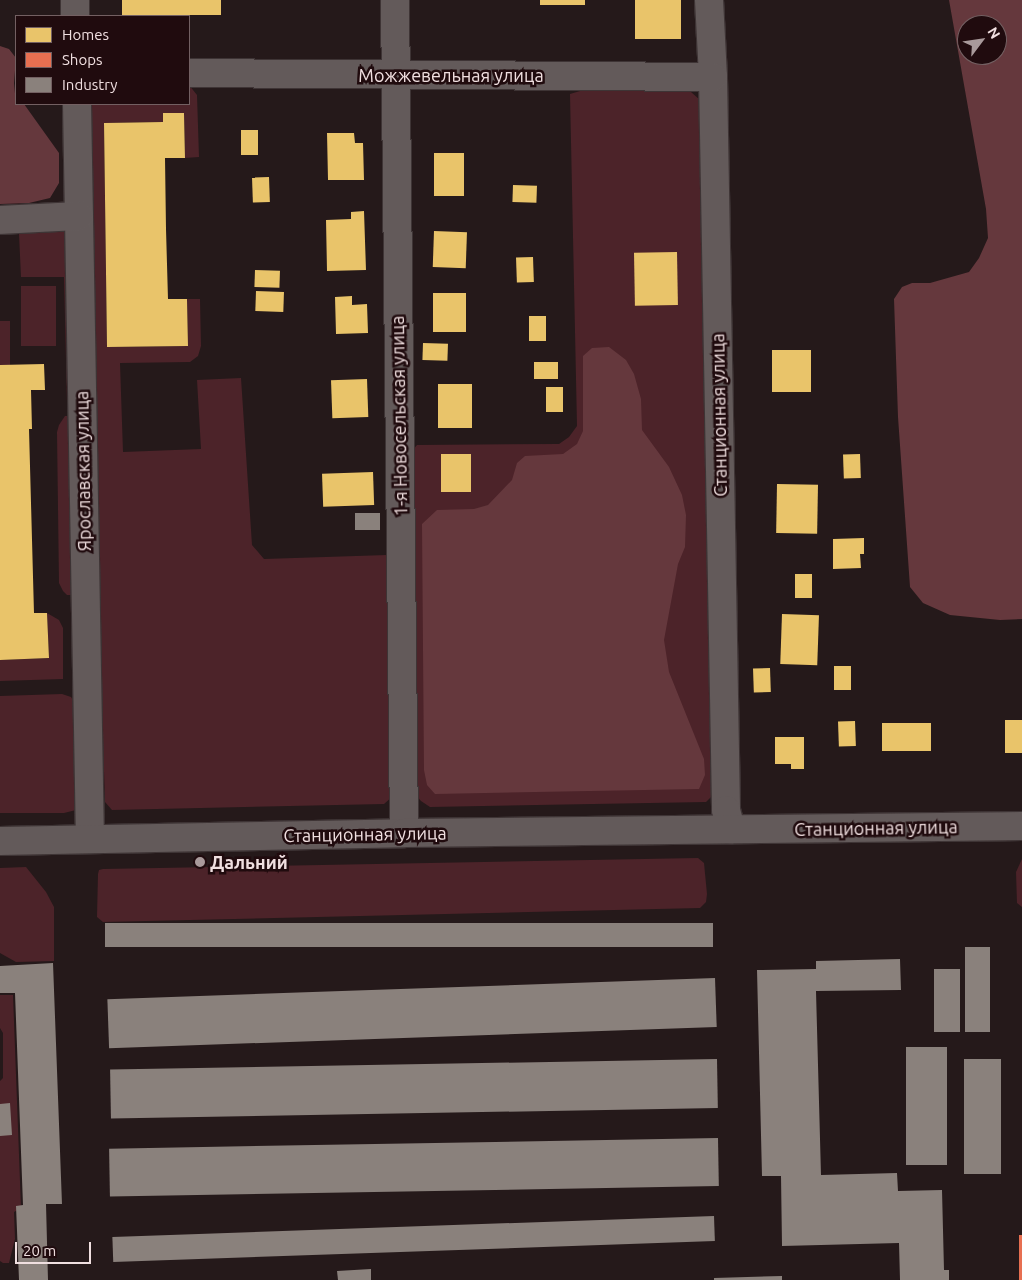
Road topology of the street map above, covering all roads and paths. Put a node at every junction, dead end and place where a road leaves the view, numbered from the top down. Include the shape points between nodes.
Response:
1 (75, 0) edge
2 (395, 0) edge
3 (709, 0) edge
4 (75, 15) edge
5 (190, 73) edge
6 (396, 75) junction
7 (714, 77) junction
8 (77, 105) edge
9 (79, 216) junction
10 (0, 220) edge
11 (1022, 826) edge
12 (731, 829) junction
13 (404, 833) junction
14 (90, 839) junction
15 (0, 841) edge

1 - 4 street
2 - 6 street, 1-я Новосельская улица
3 - 7 street, Станционная улица
5 - 6 street, Можжевельная улица
6 - 7 street, Можжевельная улица
6 - 13 street, 1-я Новосельская улица
7 - 12 street, Станционная улица via 726,810
8 - 9 street, Ярославская улица
9 - 10 street
9 - 14 street, Ярославская улица
11 - 12 street, Станционная улица
12 - 13 street, Станционная улица
13 - 14 street, Станционная улица
14 - 15 street, Станционная улица

